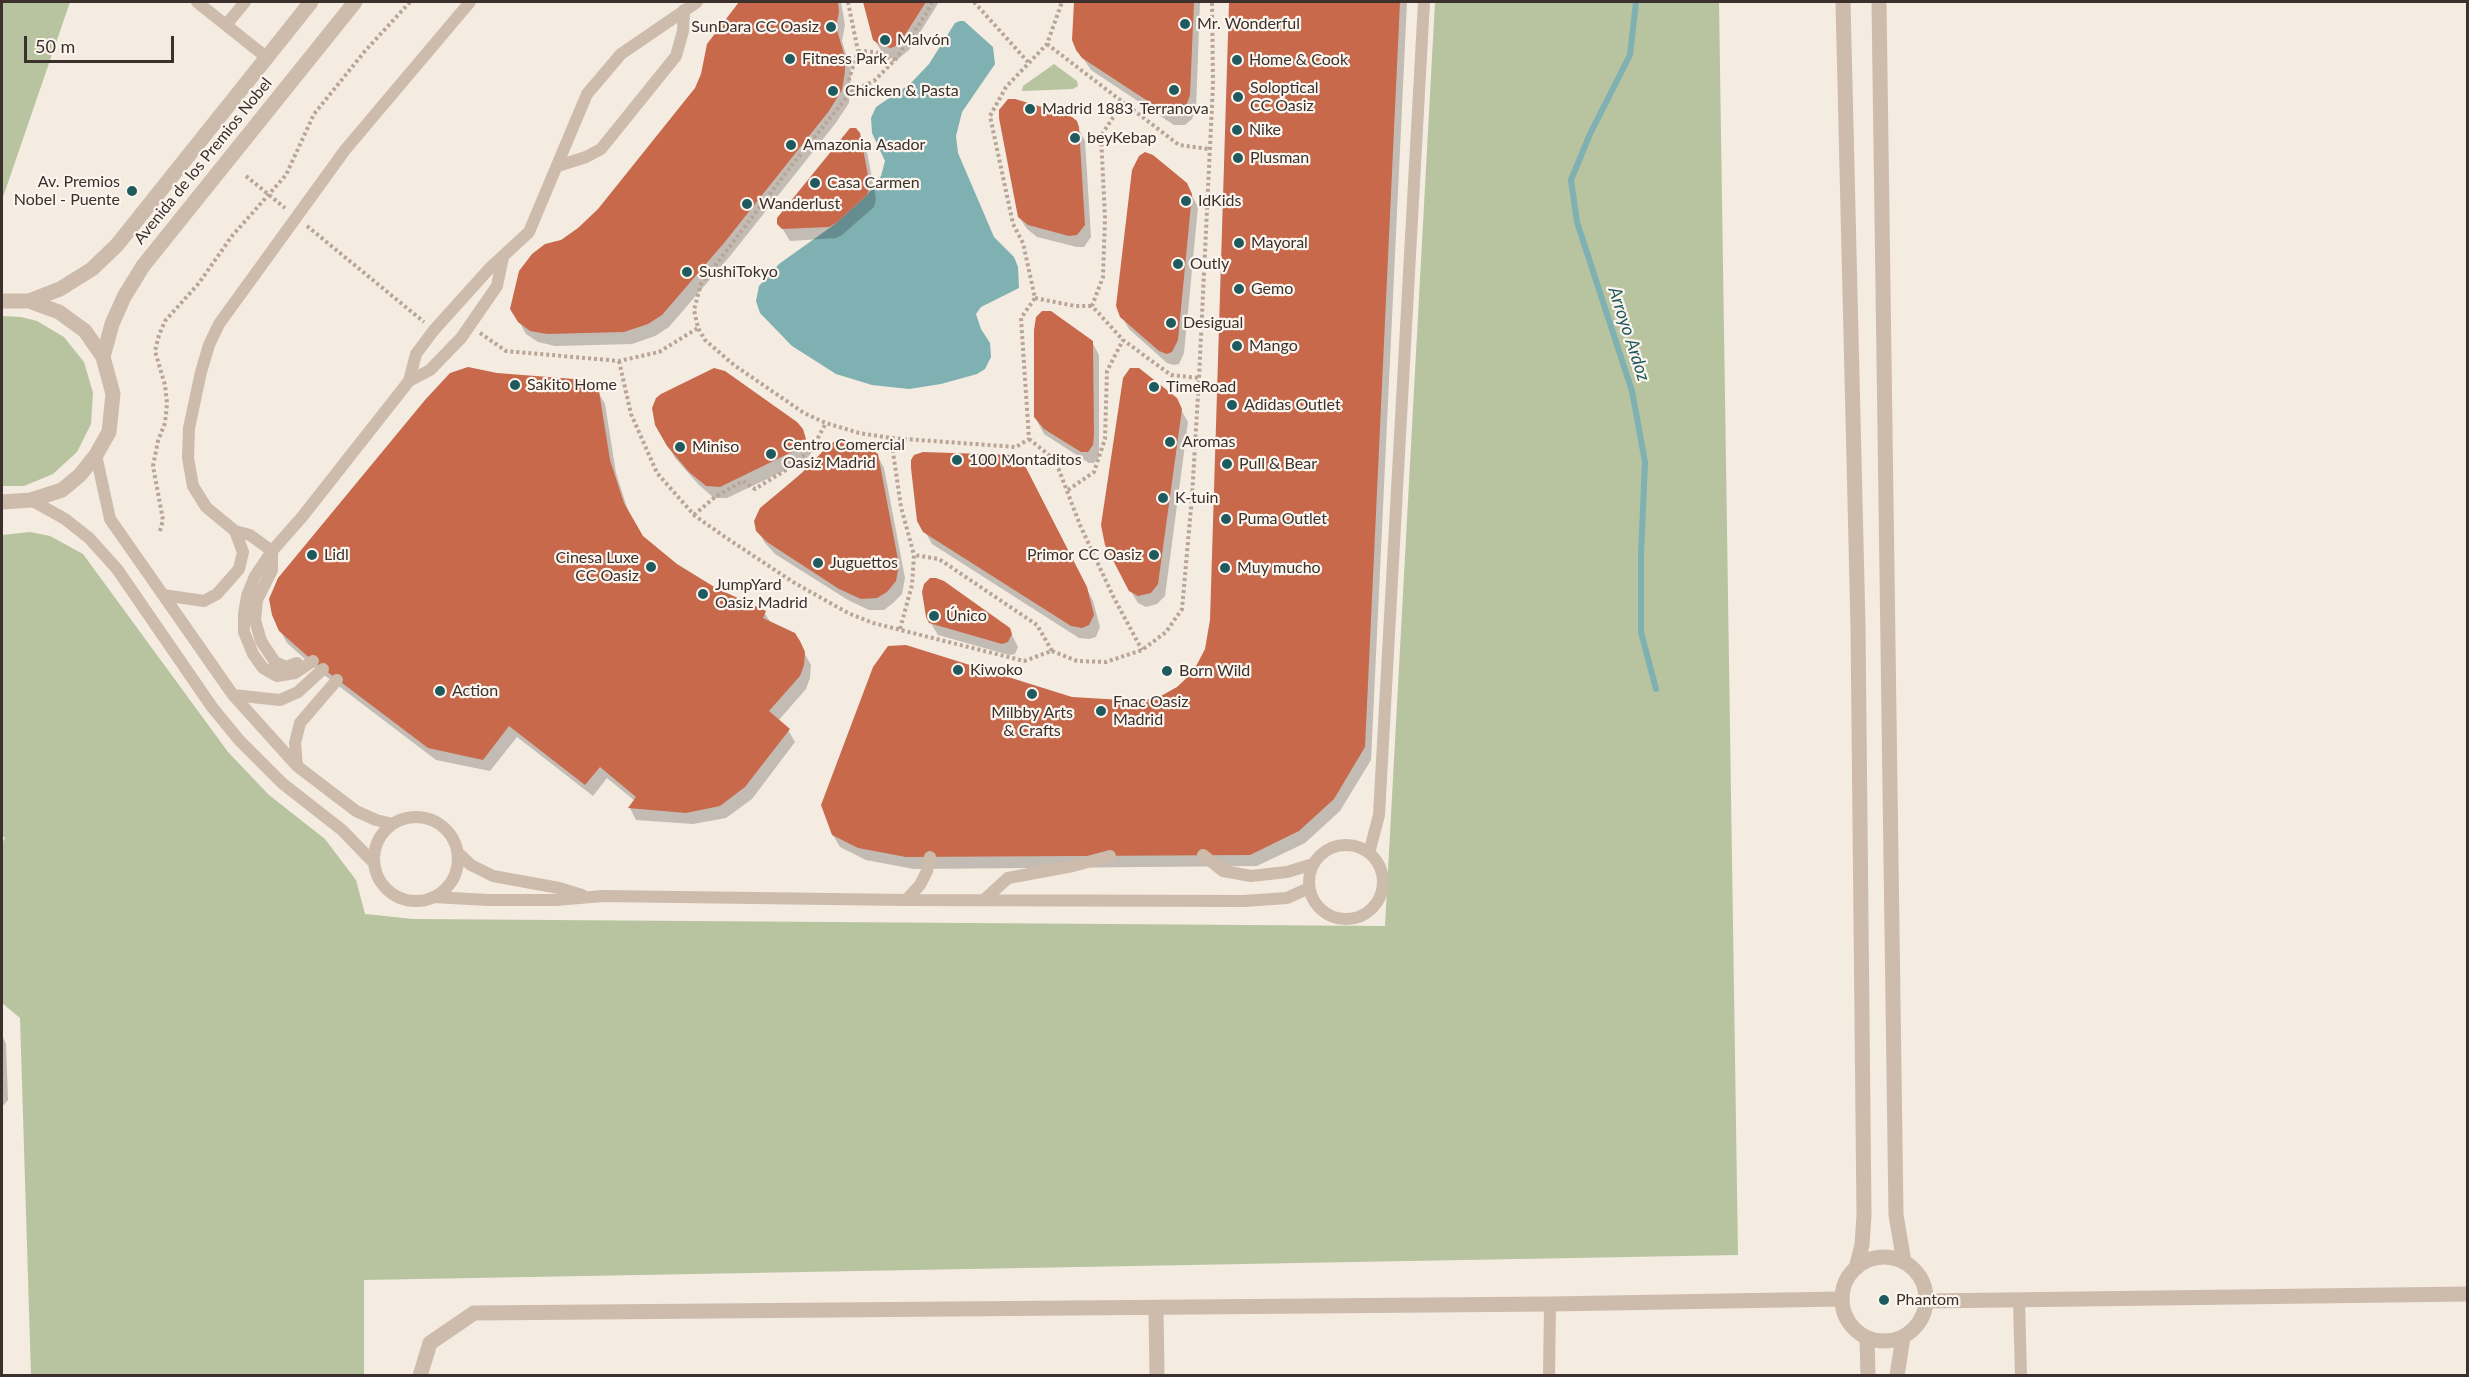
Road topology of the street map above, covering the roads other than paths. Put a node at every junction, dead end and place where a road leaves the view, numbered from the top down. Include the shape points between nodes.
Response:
1 (197, 2) edge
2 (245, 2) edge
3 (311, 2) edge
4 (355, 2) edge
5 (470, 2) edge
6 (698, 2) edge
7 (1424, 2) edge
8 (1843, 2) edge
9 (1879, 2) edge
10 (684, 10) junction
11 (226, 25) junction
12 (266, 57) junction
13 (558, 166) junction
14 (503, 257) junction
15 (2, 301) edge
16 (29, 301) junction
17 (103, 357) junction
18 (409, 381) junction
19 (96, 455) junction
20 (31, 500) junction
21 (2, 502) edge
22 (235, 531) junction
23 (272, 551) junction
24 (163, 595) junction
25 (310, 658) dead end
26 (323, 669) dead end
27 (338, 680) dead end
28 (233, 695) junction
29 (297, 766) junction
30 (393, 824) junction
31 (457, 852) junction
32 (1369, 853) junction
33 (1203, 855) dead end
34 (1110, 856) dead end
35 (930, 857) dead end
36 (374, 863) junction
37 (1313, 864) junction
38 (1309, 888) junction
39 (586, 896) junction
40 (433, 897) junction
41 (986, 899) junction
42 (906, 900) junction
43 (1904, 1262) junction
44 (1856, 1268) junction
45 (2468, 1294) edge
46 (1842, 1299) junction
47 (1926, 1300) junction
48 (2019, 1301) junction
49 (1550, 1304) junction
50 (1156, 1308) junction
51 (1903, 1337) junction
52 (1867, 1338) junction
53 (420, 1376) edge
54 (1157, 1376) edge
55 (1549, 1376) edge
56 (1868, 1376) edge
57 (1897, 1376) edge
58 (2021, 1376) edge

1 - 11 lane
2 - 11 lane
3 - 12 street, Avenida de los Premios Nobel
4 - 17 street, Avenida de los Premios Nobel via 143,266 112,324
5 - 22 lane via 376,111 219,324 209,345 189,428 188,458 193,486 206,507
6 - 10 lane
7 - 32 lane via 1379,815
8 - 44 street via 1858,662 1864,1215
9 - 43 street via 1896,1215
10 - 13 lane via 621,54 587,94
10 - 13 lane via 676,56 601,149
11 - 12 lane
12 - 16 street, Avenida de los Premios Nobel via 117,245 60,290
13 - 14 lane via 529,232
14 - 18 lane via 434,330 416,354
14 - 18 lane via 497,286 470,326 430,370
15 - 16 street
16 - 17 street via 60,312 85,331
17 - 19 street via 113,394 109,432
18 - 23 lane
19 - 20 street via 62,490
19 - 24 lane via 110,519
20 - 21 street
20 - 36 lane via 66,519 89,538 117,569 238,740 282,783 342,830
22 - 23 lane via 250,535
22 - 24 lane via 243,552 239,569 217,594 204,601
23 - 25 lane via 272,570 257,600 255,620 261,641 275,662 286,667
24 - 28 lane
26 - 28 lane via 298,692 280,700
27 - 29 lane via 300,723 295,743
28 - 29 lane
29 - 30 lane via 356,811
30 - 31 lane via 416,817 427,819 447,831
30 - 36 lane via 375,848
31 - 39 lane via 471,865 493,876
31 - 40 lane via 453,879
32 - 37 lane via 1345,845 1332,847
32 - 38 lane via 1377,862 1382,884 1374,906 1364,913 1342,919 1330,915 1313,900
33 - 37 lane via 1223,871 1251,876
34 - 41 lane via 1008,878
35 - 42 lane via 920,885
36 - 40 lane via 377,876 395,896 420,901
37 - 38 lane
38 - 41 lane via 1287,898 1244,901
39 - 40 lane via 556,900
39 - 42 lane
41 - 42 lane
43 - 44 street via 1879,1257
43 - 47 street via 1921,1278
44 - 46 street via 1848,1277
45 - 48 street
46 - 49 street
46 - 52 street via 1849,1322
47 - 48 street
47 - 51 street via 1919,1322
48 - 58 lane
49 - 50 street
49 - 55 lane
50 - 53 street via 474,1313 430,1343
50 - 54 street
51 - 52 street via 1891,1341
51 - 57 street
52 - 56 street

